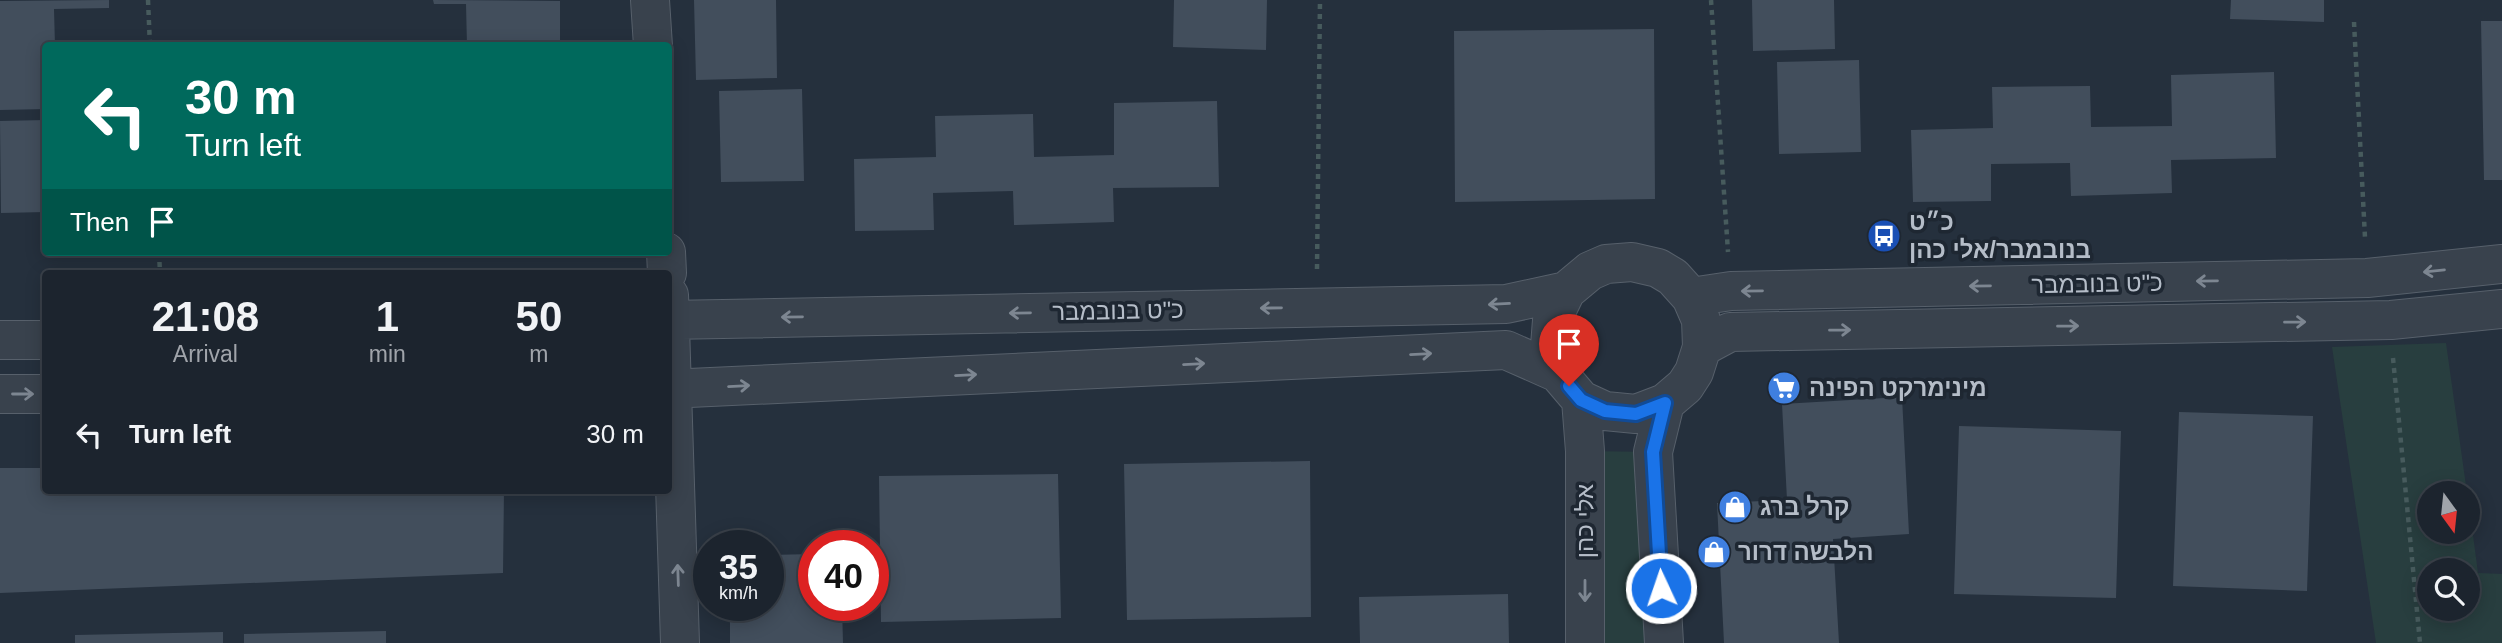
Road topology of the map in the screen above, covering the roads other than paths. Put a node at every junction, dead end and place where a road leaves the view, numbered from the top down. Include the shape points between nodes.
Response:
1 (650, 0) edge
2 (653, 42) edge
3 (2502, 264) edge
4 (1566, 291) junction
5 (1691, 296) junction
6 (2502, 309) edge
7 (672, 311) edge
8 (0, 340) edge
9 (42, 340) edge
10 (1702, 346) junction
11 (1569, 386) junction
12 (672, 389) edge
13 (0, 394) edge
14 (42, 394) edge
15 (1665, 403) junction
16 (672, 440) edge
17 (680, 643) edge
18 (1585, 643) edge
19 (1664, 643) edge

1 - 2 street
3 -> 5 street, כ"ט בנובמבר via 2367,278
4 - 5 street via 1590,271 1632,262 1658,268
4 -> 7 street, כ"ט בנובמבר via 1506,304
4 - 11 street via 1552,320 1550,346
5 - 10 street via 1701,320
10 -> 6 street, כ"ט בנובמבר via 1730,332 2391,320
8 - 9 street
10 - 15 street via 1690,379
12 -> 11 street via 1506,349
11 - 15 street via 1605,411 1636,414
11 -> 18 street, אלי כהן via 1585,451
13 -> 14 street
15 - 19 street via 1653,452
17 -> 16 street

